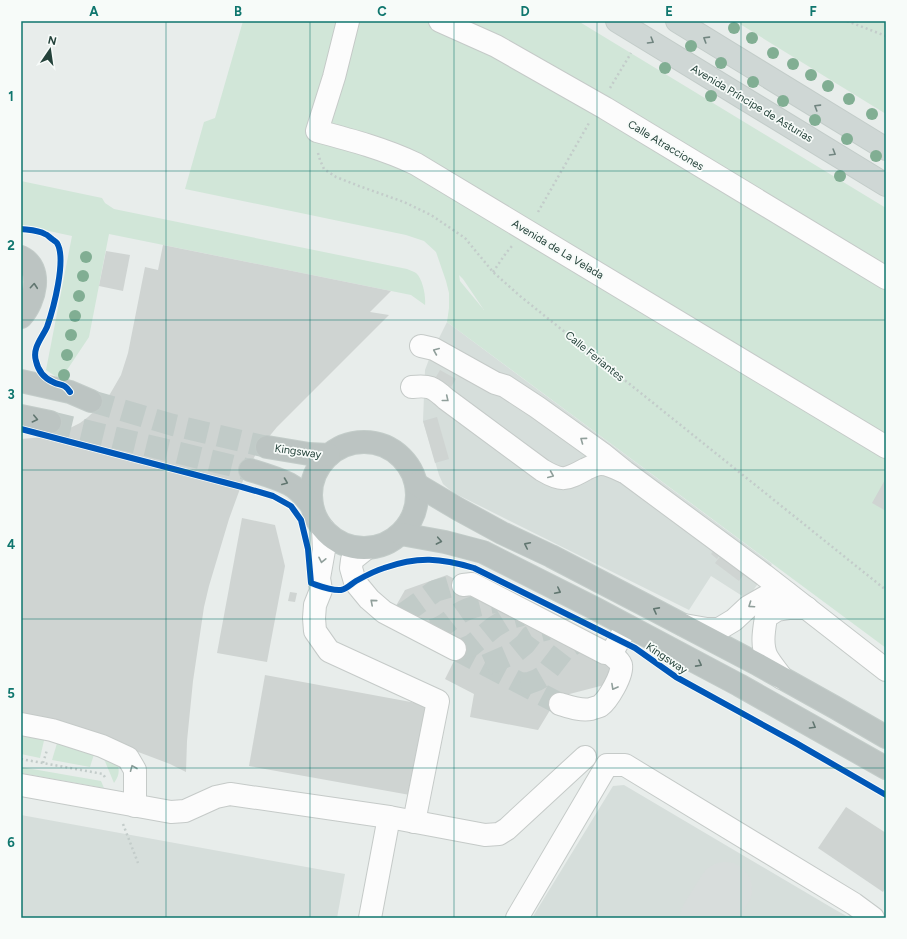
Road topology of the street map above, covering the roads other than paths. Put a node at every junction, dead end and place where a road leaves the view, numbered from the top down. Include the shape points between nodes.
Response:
1 (348, 21) edge
2 (440, 21) edge
3 (617, 21) edge
4 (677, 21) edge
5 (886, 150) edge
6 (886, 185) edge
7 (21, 257) edge
8 (886, 278) edge
9 (21, 317) edge
10 (421, 346) dead end
11 (21, 381) edge
12 (412, 386) dead end
13 (21, 392) edge
14 (21, 416) edge
15 (50, 422) tunnel mouth
16 (267, 447) tunnel mouth
17 (886, 447) edge
18 (329, 455) junction
19 (250, 470) tunnel mouth
20 (625, 472) junction
21 (416, 484) junction
22 (312, 506) junction
23 (323, 529) junction
24 (401, 534) junction
25 (360, 554) junction
26 (463, 585) tunnel mouth
27 (321, 590) junction
28 (787, 593) junction
29 (807, 608) junction
30 (683, 624) junction
31 (628, 626) junction
32 (455, 649) tunnel mouth
33 (610, 654) junction
34 (886, 670) edge
35 (782, 678) junction
36 (560, 704) tunnel mouth
37 (21, 724) edge
38 (886, 737) edge
39 (585, 757) dead end
40 (886, 768) edge
41 (21, 785) edge
42 (135, 806) junction
43 (389, 817) junction
44 (414, 822) junction
45 (370, 918) edge
46 (517, 918) edge
47 (873, 918) edge

1 - 17 lane, Avenida de La Velada via 317,131 367,144 416,164
2 - 8 lane, Calle Atracciones via 496,46 600,105
3 -> 6 main road, Avenida Príncipe de Asturias
5 -> 4 main road
9 -> 7 highway via 32,299 35,284 34,270 26,259
20 -> 10 lane via 505,386 434,349
11 - 13 highway via 70,392 91,401 67,402
12 -> 20 lane via 431,387 553,477 564,479 600,464
14 -> 15 highway
16 - 18 highway, Kingsway
18 - 21 highway via 354,444 370,443 385,447 398,455 409,467
18 - 22 highway via 314,478
19 -> 22 highway via 290,484
20 - 28 lane
21 - 24 highway via 417,502 412,519
30 -> 21 highway via 496,529
22 - 23 highway
23 - 25 highway via 343,544 355,547
23 -> 27 lane via 324,550 318,578
24 - 25 highway
24 -> 31 highway, Kingsway via 483,552
25 - 27 lane via 335,577 328,588
32 -> 25 lane via 409,622 384,612 369,599 355,582 351,568
26 - 33 lane via 478,586 500,601 580,642
27 - 44 lane via 315,605 315,631 329,651 438,701
28 - 29 lane
28 -> 30 lane via 769,595 748,606 734,620 719,629
29 - 34 lane
29 - 35 lane via 777,610 766,617 763,645 767,657
30 - 35 highway
31 - 33 lane
31 -> 40 highway, Kingsway
33 -> 36 lane via 621,666 614,688 607,698 599,706 590,709
35 - 38 highway
42 -> 37 lane via 136,770 128,758 102,746 52,730
39 - 44 lane via 499,834
41 - 42 lane
42 - 43 lane via 171,812 185,811 216,797 230,794
43 - 44 lane
43 - 45 lane
46 - 47 lane via 607,765 624,765

